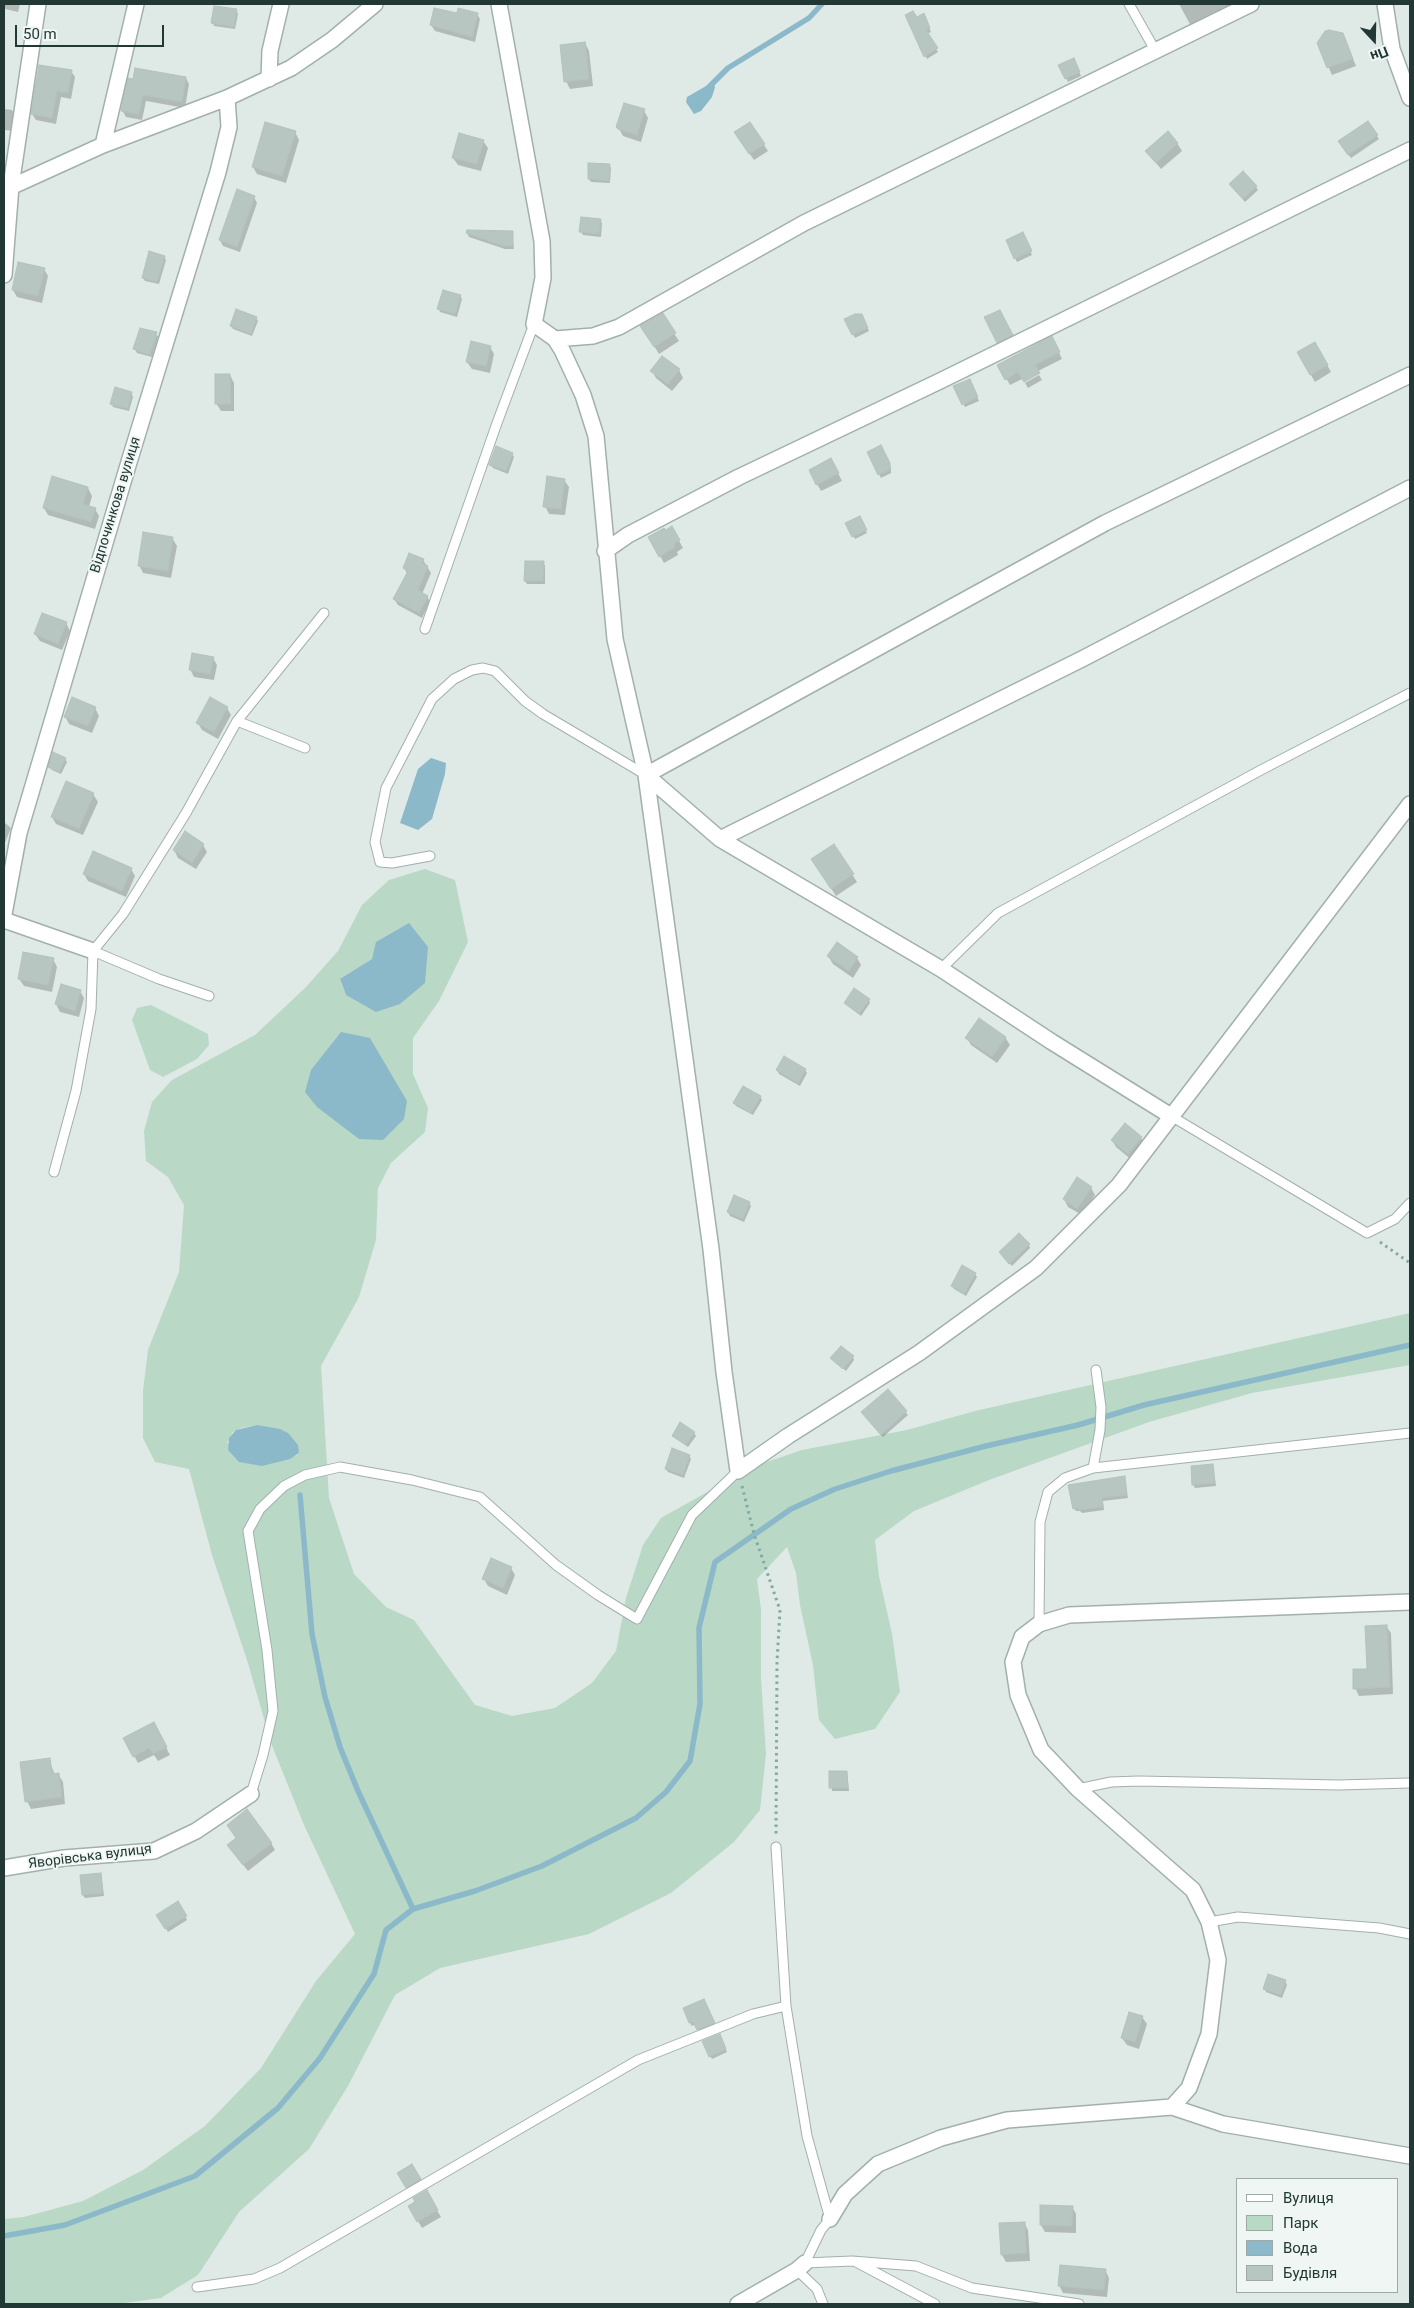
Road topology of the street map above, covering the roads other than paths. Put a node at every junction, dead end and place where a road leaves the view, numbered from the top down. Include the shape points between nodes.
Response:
1 (38, 4) edge
2 (136, 4) edge
3 (281, 4) edge
4 (375, 4) edge
5 (499, 4) edge
6 (1129, 4) edge
7 (1251, 4) edge
8 (1385, 4) edge
9 (1155, 50) junction
10 (269, 79) junction
11 (227, 98) junction
12 (1410, 98) edge
13 (103, 144) junction
14 (1410, 150) edge
15 (7, 188) edge
16 (4, 275) edge
17 (534, 324) junction
18 (555, 339) junction
19 (1410, 375) edge
20 (1410, 488) edge
21 (605, 551) junction
22 (324, 613) dead end
23 (425, 629) dead end
24 (1410, 693) edge
25 (237, 721) junction
26 (305, 748) dead end
27 (646, 774) junction
28 (1410, 804) edge
29 (720, 839) junction
30 (430, 856) dead end
31 (4, 914) edge
32 (4, 920) edge
33 (92, 951) junction
34 (941, 969) junction
35 (209, 996) dead end
36 (1171, 1116) junction
37 (54, 1172) dead end
38 (1410, 1203) edge
39 (1096, 1370) dead end
40 (1410, 1433) edge
41 (1093, 1468) junction
42 (738, 1471) junction
43 (1410, 1602) edge
44 (1039, 1624) junction
45 (1410, 1783) edge
46 (1078, 1789) junction
47 (250, 1794) joint
48 (776, 1847) road end
49 (4, 1868) edge
50 (1210, 1922) junction
51 (1410, 1934) edge
52 (786, 2006) junction
53 (1172, 2107) junction
54 (1410, 2156) edge
55 (830, 2219) junction
56 (852, 2261) junction
57 (801, 2267) junction
58 (197, 2287) dead end
59 (738, 2304) edge
60 (823, 2304) edge
61 (935, 2304) edge
62 (1079, 2304) edge

1 - 15 street
2 - 13 street
3 - 10 street via 270,51
4 - 10 street via 314,54
5 - 17 street via 542,241 542,278
6 - 9 lane
7 - 9 street
8 - 12 street via 1392,49
9 - 18 street via 804,223 619,327 592,336
10 - 11 street
11 - 13 street
11 - 31 street, Відпочинкова вулиця via 229,127 218,172 21,824
13 - 15 street
14 - 21 street via 940,382 739,477 628,535
15 - 16 street
17 - 18 street
17 - 23 lane
18 - 21 street via 583,395 595,431
19 - 27 street via 1105,523
20 - 29 street via 1082,659
21 - 27 street via 615,639
22 - 25 lane
24 - 34 lane via 998,913
25 - 26 lane
25 - 33 lane via 186,813 123,914
27 - 29 street
27 - 30 lane via 543,714 524,701 495,671 484,668 472,670 454,678 432,699 386,788 375,842 380,862
27 - 42 street
28 - 36 street
29 - 34 street
32 - 33 street
33 - 35 lane
33 - 37 lane via 91,1009 76,1091
34 - 36 street
36 - 38 lane via 1367,1233 1395,1219
36 - 42 street via 1119,1186 1036,1268 919,1353
39 - 41 lane via 1101,1407
40 - 41 lane
41 - 44 lane via 1065,1478 1048,1492 1040,1522
42 - 47 lane via 692,1515 637,1619 556,1564 480,1497 340,1467 305,1475 284,1486 260,1509 248,1531 273,1711
43 - 44 street via 1070,1615
44 - 46 street via 1022,1636 1013,1662 1018,1695 1041,1750
45 - 46 lane via 1339,1786 1138,1781 1111,1782
46 - 50 street via 1193,1890
47 - 49 street, Яворівська вулиця via 196,1830 154,1851 64,1858
48 - 52 lane
50 - 51 lane via 1238,1917 1379,1928
50 - 53 street via 1218,1960 1209,2034 1189,2088
52 - 55 lane via 807,2136
52 - 58 lane via 753,2014 638,2060 280,2268 254,2279
53 - 54 street via 1223,2124
53 - 55 street via 1007,2120 941,2138 878,2164 845,2194
55 - 57 lane
56 - 57 lane
56 - 61 lane
56 - 62 lane via 916,2266 972,2288
57 - 59 street
57 - 60 lane via 817,2289

